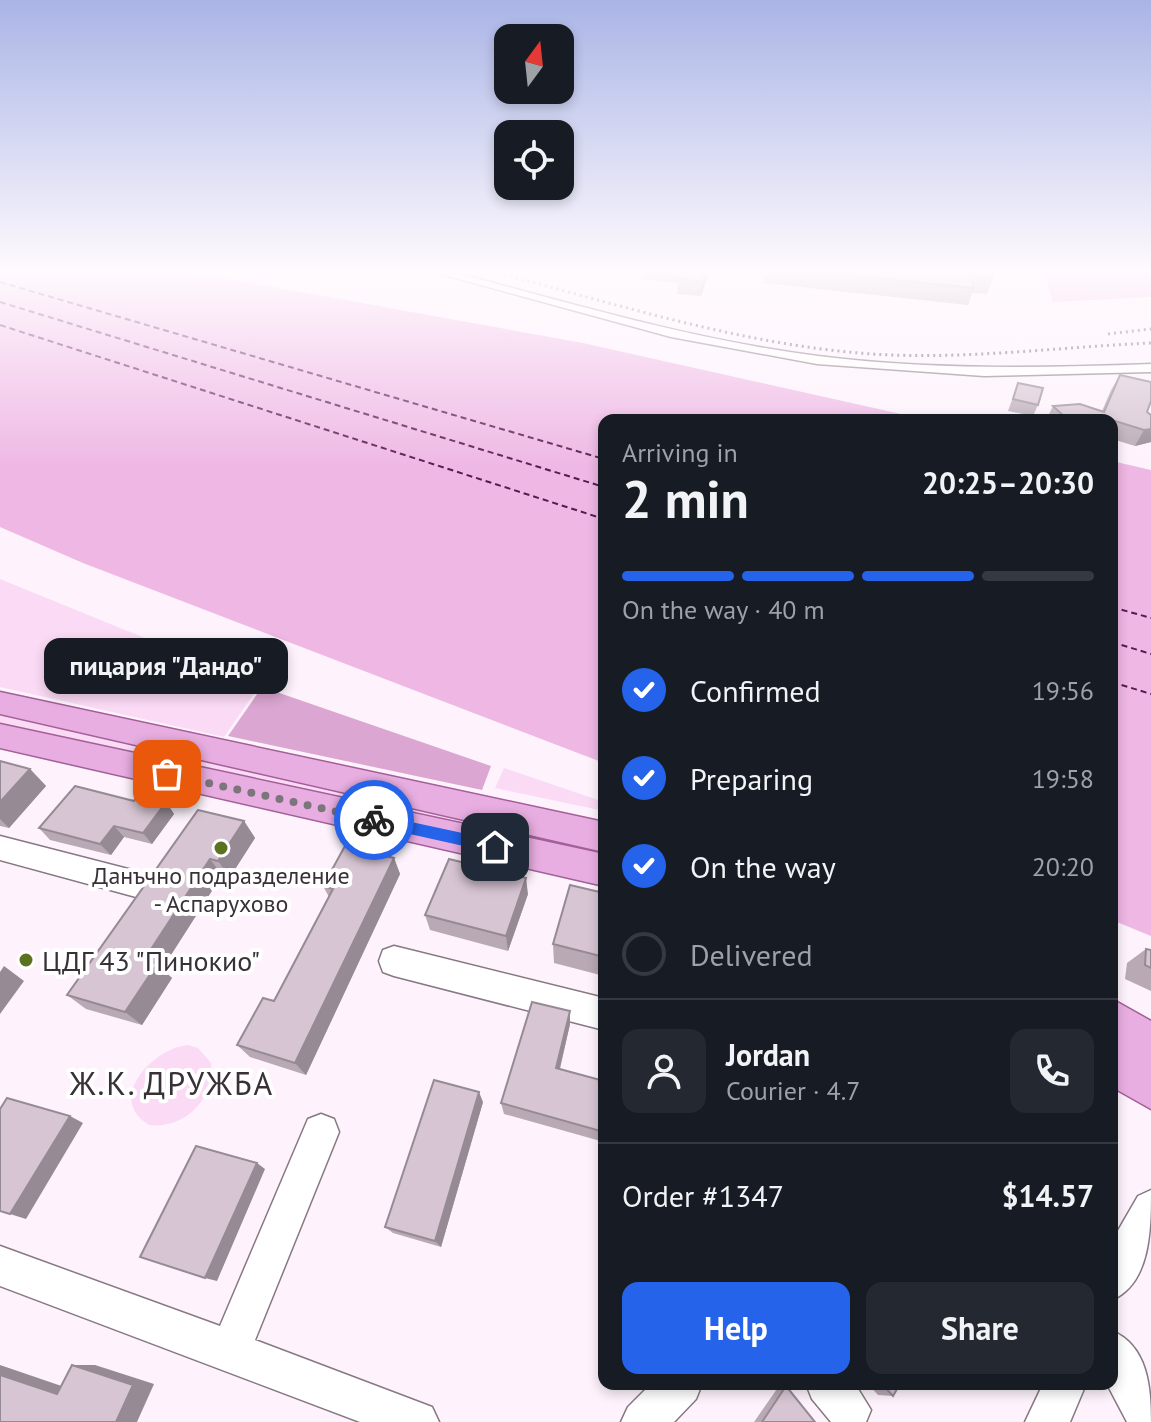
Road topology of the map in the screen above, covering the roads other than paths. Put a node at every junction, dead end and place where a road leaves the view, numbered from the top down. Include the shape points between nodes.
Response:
1 (688, 336) edge
2 (1151, 368) edge
3 (0, 703) edge
4 (0, 736) edge
5 (598, 836) edge
6 (0, 848) edge
7 (598, 869) edge
8 (136, 884) dead end
9 (394, 961) dead end
10 (598, 1012) edge
11 (1118, 1023) edge
12 (1151, 1046) edge
13 (1118, 1066) edge
14 (1151, 1088) edge
15 (321, 1132) dead end
16 (1151, 1209) edge
17 (0, 1266) edge
18 (1118, 1269) edge
19 (230, 1351) junction
20 (1118, 1363) edge
21 (675, 1390) edge
22 (1062, 1390) edge
23 (417, 1422) edge
24 (643, 1422) edge
25 (1047, 1422) edge
26 (1151, 1422) edge

1 - 2 street via 817,360 1063,372
3 - 5 main road
4 - 7 main road
6 - 8 street
9 - 10 street
11 - 12 main road
13 - 14 main road
15 - 19 street
16 - 18 street
17 - 19 street
19 - 23 street
20 - 26 street
21 - 24 street
22 - 25 street

